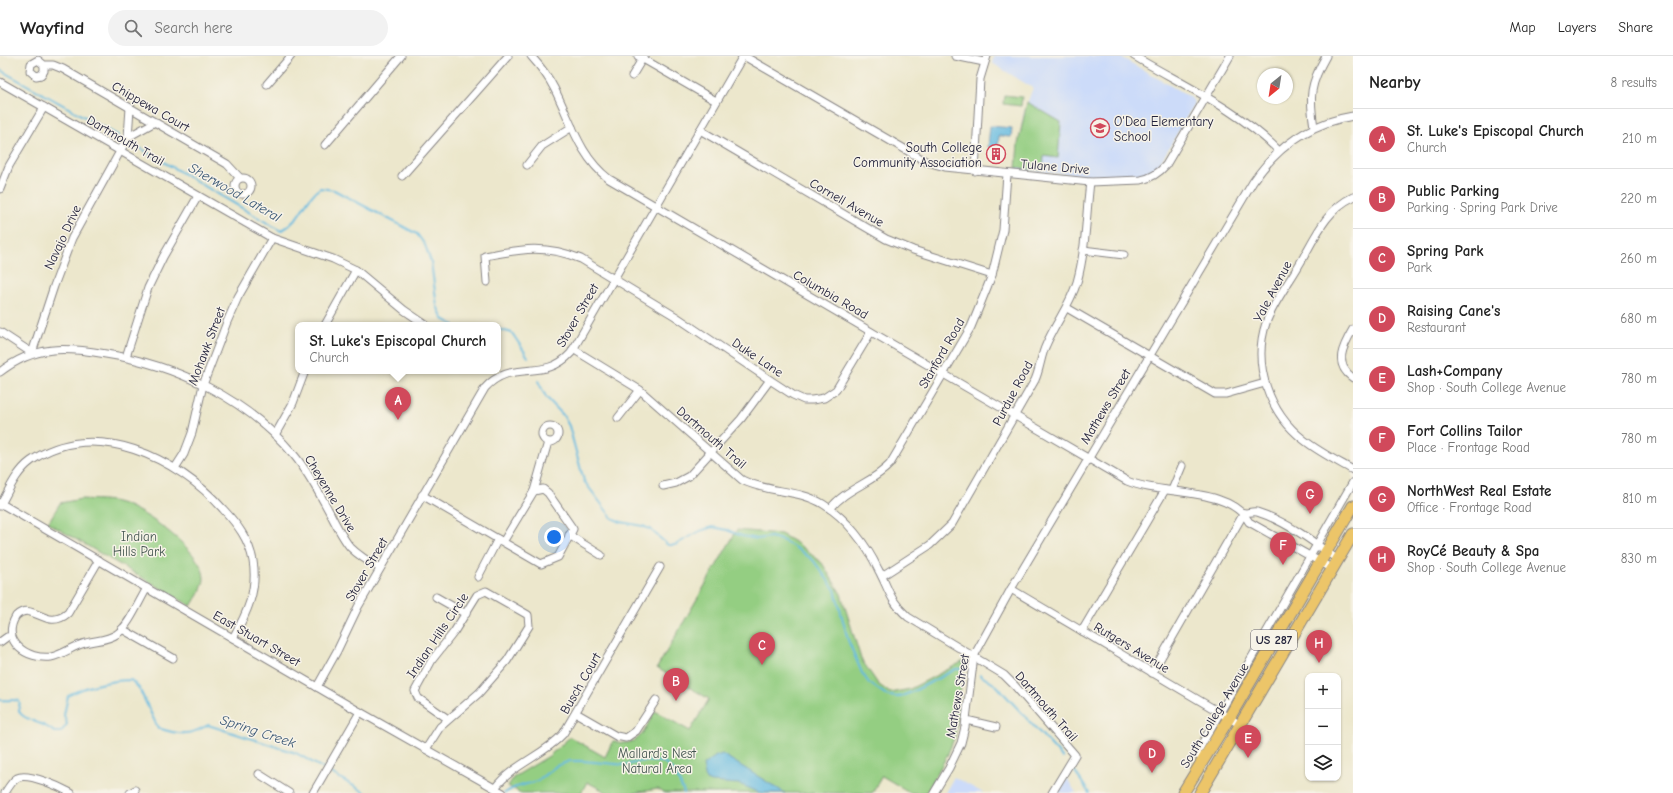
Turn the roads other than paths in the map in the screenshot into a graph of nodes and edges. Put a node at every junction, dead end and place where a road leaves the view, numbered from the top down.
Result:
1 (291, 56) edge
2 (401, 56) edge
3 (508, 56) edge
4 (531, 56) edge
5 (743, 56) edge
6 (955, 56) edge
7 (1134, 56) edge
8 (1230, 56) edge
9 (1326, 56) edge
10 (642, 57) edge
11 (986, 59) edge
12 (44, 65) dead end
13 (632, 76) dead end
14 (0, 82) edge
15 (267, 84) dead end
16 (1206, 98) junction
17 (716, 101) junction
18 (44, 107) junction
19 (130, 108) junction
20 (1353, 116) edge
21 (155, 122) junction
22 (572, 127) junction
23 (1314, 127) junction
24 (700, 130) junction
25 (128, 138) junction
26 (325, 145) dead end
27 (121, 151) junction
28 (1279, 151) junction
29 (527, 165) dead end
30 (974, 171) junction
31 (1007, 174) junction
32 (402, 176) dead end
33 (240, 178) dead end
34 (1090, 182) junction
35 (0, 189) edge
36 (198, 196) junction
37 (1353, 196) edge
38 (655, 206) junction
39 (272, 238) junction
40 (1083, 250) junction
41 (1124, 255) dead end
42 (356, 270) junction
43 (992, 274) junction
44 (613, 278) junction
45 (487, 282) dead end
46 (1066, 308) junction
47 (327, 322) edge
48 (422, 322) edge
49 (1353, 330) edge
50 (0, 332) edge
51 (872, 332) junction
52 (573, 349) junction
53 (32, 354) junction
54 (126, 357) junction
55 (1149, 357) junction
56 (0, 372) edge
57 (304, 374) edge
58 (498, 374) edge
59 (501, 374) edge
60 (943, 374) junction
61 (1353, 378) edge
62 (770, 380) junction
63 (1265, 383) junction
64 (204, 384) junction
65 (640, 390) junction
66 (1015, 415) junction
67 (618, 418) dead end
68 (275, 435) junction
69 (548, 442) dead end
70 (711, 452) junction
71 (1088, 458) junction
72 (1182, 466) dead end
73 (175, 468) junction
74 (1353, 470) edge
75 (1353, 482) edge
76 (663, 486) dead end
77 (1169, 490) junction
78 (534, 491) junction
79 (422, 495) junction
80 (0, 504) edge
81 (1353, 506) edge
82 (830, 509) junction
83 (1244, 513) junction
84 (1353, 534) edge
85 (569, 535) junction
86 (501, 541) junction
87 (1322, 548) junction
88 (601, 555) dead end
89 (100, 560) junction
90 (1315, 560) junction
91 (1335, 564) junction
92 (660, 567) dead end
93 (380, 568) junction
94 (882, 576) junction
95 (478, 577) dead end
96 (147, 588) junction
97 (1011, 589) junction
98 (436, 597) dead end
99 (466, 614) junction
100 (122, 630) junction
101 (1082, 632) junction
102 (7, 637) junction
103 (233, 638) junction
104 (0, 642) edge
105 (974, 656) junction
106 (173, 658) dead end
107 (1152, 672) junction
108 (317, 687) junction
109 (656, 700) dead end
110 (360, 712) junction
111 (576, 712) junction
112 (1224, 715) junction
113 (448, 719) junction
114 (966, 720) junction
115 (1240, 725) junction
116 (996, 727) dead end
117 (426, 749) junction
118 (259, 774) dead end
119 (496, 789) junction
120 (5, 793) edge
121 (71, 793) edge
122 (289, 793) edge
123 (313, 793) edge
124 (503, 793) edge
125 (934, 793) edge
126 (1052, 793) edge
127 (1183, 793) edge
128 (1200, 793) edge

1 - 15 street
2 - 26 street
3 - 32 street
4 - 22 street, Columbia Road
5 - 17 street, Stover Street
5 - 30 street, Tulane Drive
6 - 11 street
7 - 16 street
8 - 16 street, Tulane Drive
9 - 23 street
10 - 13 street
10 - 17 street
11 - 30 street
12 - 19 street, Chippewa Court
14 - 18 street, Dartmouth Trail
16 - 28 street
16 - 34 street, Tulane Drive
17 - 24 street, Stover Street
18 - 27 street, Dartmouth Trail
18 - 35 street
19 - 21 street, Chippewa Court
19 - 25 street, Navajo Drive
20 - 23 street, Mathews Street
21 - 25 street
21 - 33 street, Chippewa Court
22 - 29 street
22 - 38 street, Columbia Road
23 - 28 street, Mathews Street
24 - 38 street, Stover Street
24 - 43 street, Cornell Avenue
25 - 27 street, Navajo Drive
27 - 36 street, Dartmouth Trail
27 - 53 street, Navajo Drive
28 - 55 street, Mathews Street
30 - 31 street, Tulane Drive
31 - 34 street, Tulane Drive
31 - 43 street, Stanford Road
34 - 40 street, Purdue Road
36 - 39 street, Dartmouth Trail
36 - 54 street
37 - 63 street, Yale Avenue
38 - 44 street, Stover Street
38 - 51 street, Columbia Road
39 - 42 street, Dartmouth Trail
39 - 64 street, Mohawk Street
40 - 41 street
40 - 46 street, Purdue Road
42 - 47 street
42 - 48 street, Dartmouth Trail
43 - 60 street, Stanford Road
44 - 45 street, Duke Lane
44 - 52 street, Stover Street
44 - 62 street, Duke Lane
46 - 55 street
46 - 66 street, Purdue Road
49 - 61 street
50 - 53 street
51 - 60 street, Columbia Road
51 - 62 street, Duke Lane
52 - 59 street, Stover Street
52 - 65 street, Dartmouth Trail
53 - 54 street, Cheyenne Drive
53 - 56 street, Cheyenne Drive
54 - 64 street, Cheyenne Drive
55 - 63 street
55 - 71 street, Mathews Street
57 - 68 street
58 - 79 street, Stover Street
60 - 66 street, Columbia Road
60 - 82 street, Stanford Road
62 - 70 street
63 - 74 street, Yale Avenue
64 - 68 street, Cheyenne Drive
64 - 73 street, Mohawk Street
65 - 67 street
65 - 70 street, Dartmouth Trail
66 - 71 street, Columbia Road
66 - 94 street, Purdue Road
68 - 93 street, Cheyenne Drive
69 - 78 street
70 - 76 street
70 - 82 street, Dartmouth Trail
71 - 77 street, Columbia Road
71 - 97 street, Mathews Street
72 - 77 street
73 - 80 street
73 - 103 street
75 - 87 street
77 - 83 street, Columbia Road
77 - 101 street
78 - 85 street
78 - 86 street
79 - 86 street
79 - 93 street, Stover Street
80 - 89 street, East Stuart Street
81 - 87 highway, South College Avenue / US 287
82 - 94 street, Dartmouth Trail
83 - 87 street, Columbia Road
83 - 90 street, Columbia Road
83 - 107 street
84 - 91 highway, US 287
85 - 86 street
85 - 88 street
86 - 95 street
87 - 90 highway, South College Avenue / US 287
87 - 91 street, Columbia Road
89 - 96 street, East Stuart Street
89 - 102 street
90 - 91 street, Columbia Road
90 - 112 highway, South College Avenue / US 287
91 - 115 highway, US 287
92 - 111 street, Busch Court
93 - 108 street, Stover Street
94 - 105 street, Dartmouth Trail
96 - 100 street
96 - 103 street, East Stuart Street
97 - 101 street, Rutgers Avenue
97 - 105 street, Mathews Street
98 - 99 street
99 - 113 street, Indian Hills Circle
99 - 113 street, Indian Hills Circle
100 - 102 street
100 - 106 street
101 - 107 street, Rutgers Avenue
102 - 104 street
103 - 108 street, East Stuart Street
105 - 114 street, Mathews Street
105 - 126 street, Dartmouth Trail
107 - 112 street, Rutgers Avenue
108 - 110 street, East Stuart Street
109 - 111 street
110 - 117 street, East Stuart Street
110 - 123 street
111 - 119 street, Busch Court
112 - 115 street, Rutgers Avenue
112 - 127 highway, South College Avenue / US 287
113 - 117 street, Indian Hills Circle
114 - 116 street
114 - 125 street, Mathews Street
115 - 128 highway, US 287
117 - 119 street, East Stuart Street
118 - 122 street
119 - 124 street, East Stuart Street
120 - 121 street

